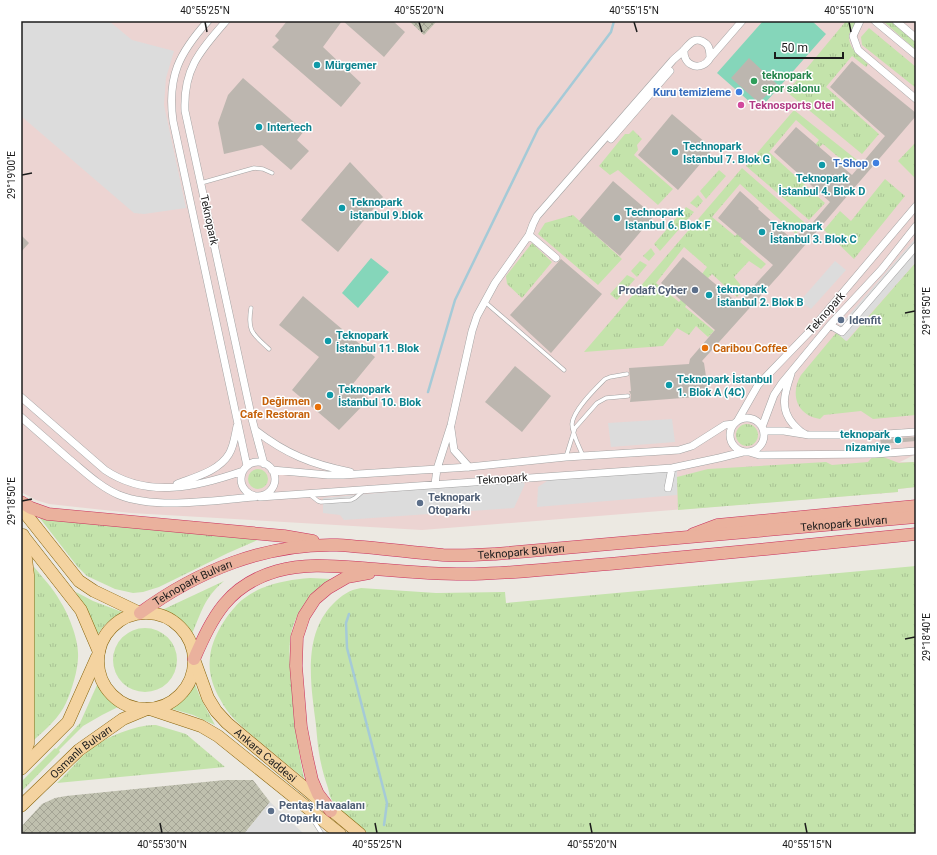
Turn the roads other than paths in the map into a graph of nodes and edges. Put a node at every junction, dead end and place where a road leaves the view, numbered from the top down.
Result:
1 (208, 21) edge
2 (226, 21) edge
3 (737, 21) edge
4 (742, 21) edge
5 (860, 21) edge
6 (875, 21) edge
7 (896, 21) edge
8 (916, 38) edge
9 (707, 46) junction
10 (684, 50) junction
11 (916, 55) edge
12 (710, 58) junction
13 (685, 59) junction
14 (916, 99) edge
15 (272, 174) dead end
16 (201, 183) junction
17 (916, 206) edge
18 (533, 224) junction
19 (916, 226) edge
20 (529, 235) junction
21 (916, 246) edge
22 (556, 258) dead end
23 (484, 301) junction
24 (252, 308) dead end
25 (830, 325) junction
26 (269, 349) dead end
27 (564, 370) dead end
28 (792, 370) junction
29 (627, 374) dead end
30 (628, 396) dead end
31 (21, 397) edge
32 (21, 417) edge
33 (237, 422) junction
34 (736, 422) junction
35 (451, 425) junction
36 (763, 429) junction
37 (255, 430) junction
38 (573, 432) junction
39 (916, 432) edge
40 (809, 435) junction
41 (746, 452) junction
42 (916, 452) edge
43 (582, 456) junction
44 (566, 457) junction
45 (264, 464) junction
46 (469, 467) junction
47 (245, 468) junction
48 (672, 468) junction
49 (272, 470) junction
50 (437, 470) junction
51 (360, 474) junction
52 (435, 484) junction
53 (167, 488) junction
54 (668, 488) dead end
55 (257, 497) junction
56 (21, 502) edge
57 (916, 506) edge
58 (21, 508) edge
59 (916, 517) edge
60 (22, 534) edge
61 (916, 534) edge
62 (682, 538) junction
63 (338, 545) junction
64 (386, 570) junction
65 (140, 613) junction
66 (99, 652) junction
67 (194, 659) junction
68 (148, 708) junction
69 (21, 760) edge
70 (21, 769) edge
71 (304, 805) junction
72 (21, 806) edge
73 (331, 811) junction
74 (322, 834) edge
75 (340, 834) edge
76 (360, 834) edge

1 - 33 street, Teknopark
2 - 16 street, Teknopark
3 - 9 street
4 - 12 street
5 - 14 street
6 - 11 street
7 - 8 street
9 - 10 street
9 - 12 street
10 - 13 street
10 - 18 street, Teknopark
12 - 13 street
13 - 18 street, Teknopark
15 - 16 lane
16 - 37 street, Teknopark
17 - 34 street, Teknopark
18 - 20 street, Teknopark
19 - 25 street, Teknopark
20 - 22 street
20 - 23 street, Teknopark
21 - 25 street
23 - 27 lane
23 - 35 street, Teknopark
24 - 26 lane
25 - 28 street, Teknopark
28 - 36 street, Teknopark
28 - 40 street, Teknopark
29 - 38 lane
30 - 38 lane
31 - 53 street, Teknopark
32 - 55 street, Teknopark
33 - 47 street, Teknopark
33 - 53 street, Teknopark
34 - 36 street, Teknopark
34 - 41 street, Teknopark
34 - 43 street, Teknopark
35 - 46 street, Teknopark
35 - 50 street, Teknopark
36 - 40 street, Teknopark
36 - 41 street, Teknopark
37 - 45 street, Teknopark
37 - 51 street, Teknopark
38 - 43 lane
38 - 44 lane
39 - 40 street, Teknopark
41 - 42 street, Teknopark
41 - 48 street, Teknopark
43 - 44 street, Teknopark
44 - 46 street, Teknopark
45 - 47 street, Teknopark
45 - 49 street
46 - 50 street, Teknopark
47 - 53 street, Teknopark
47 - 55 street, Teknopark
48 - 52 street, Teknopark
48 - 54 street
49 - 51 street, Teknopark
49 - 55 street
50 - 51 street, Teknopark
50 - 52 street
52 - 55 street, Teknopark
56 - 63 highway
57 - 62 highway
58 - 65 main road
59 - 62 highway, Teknopark Bulvarı
60 - 66 main road
60 - 69 main road
61 - 64 highway, Teknopark Bulvarı
62 - 63 highway, Teknopark Bulvarı
63 - 65 highway, Teknopark Bulvarı
64 - 67 highway, Teknopark Bulvarı
64 - 73 highway
65 - 66 main road
65 - 67 main road
66 - 68 main road
66 - 70 main road
67 - 68 main road
67 - 73 main road, Ankara Caddesi
68 - 71 main road, Ankara Caddesi
68 - 72 main road, Osmanlı Bulvarı
71 - 74 lane
71 - 75 main road, Ankara Caddesi
73 - 76 main road, Ankara Caddesi

